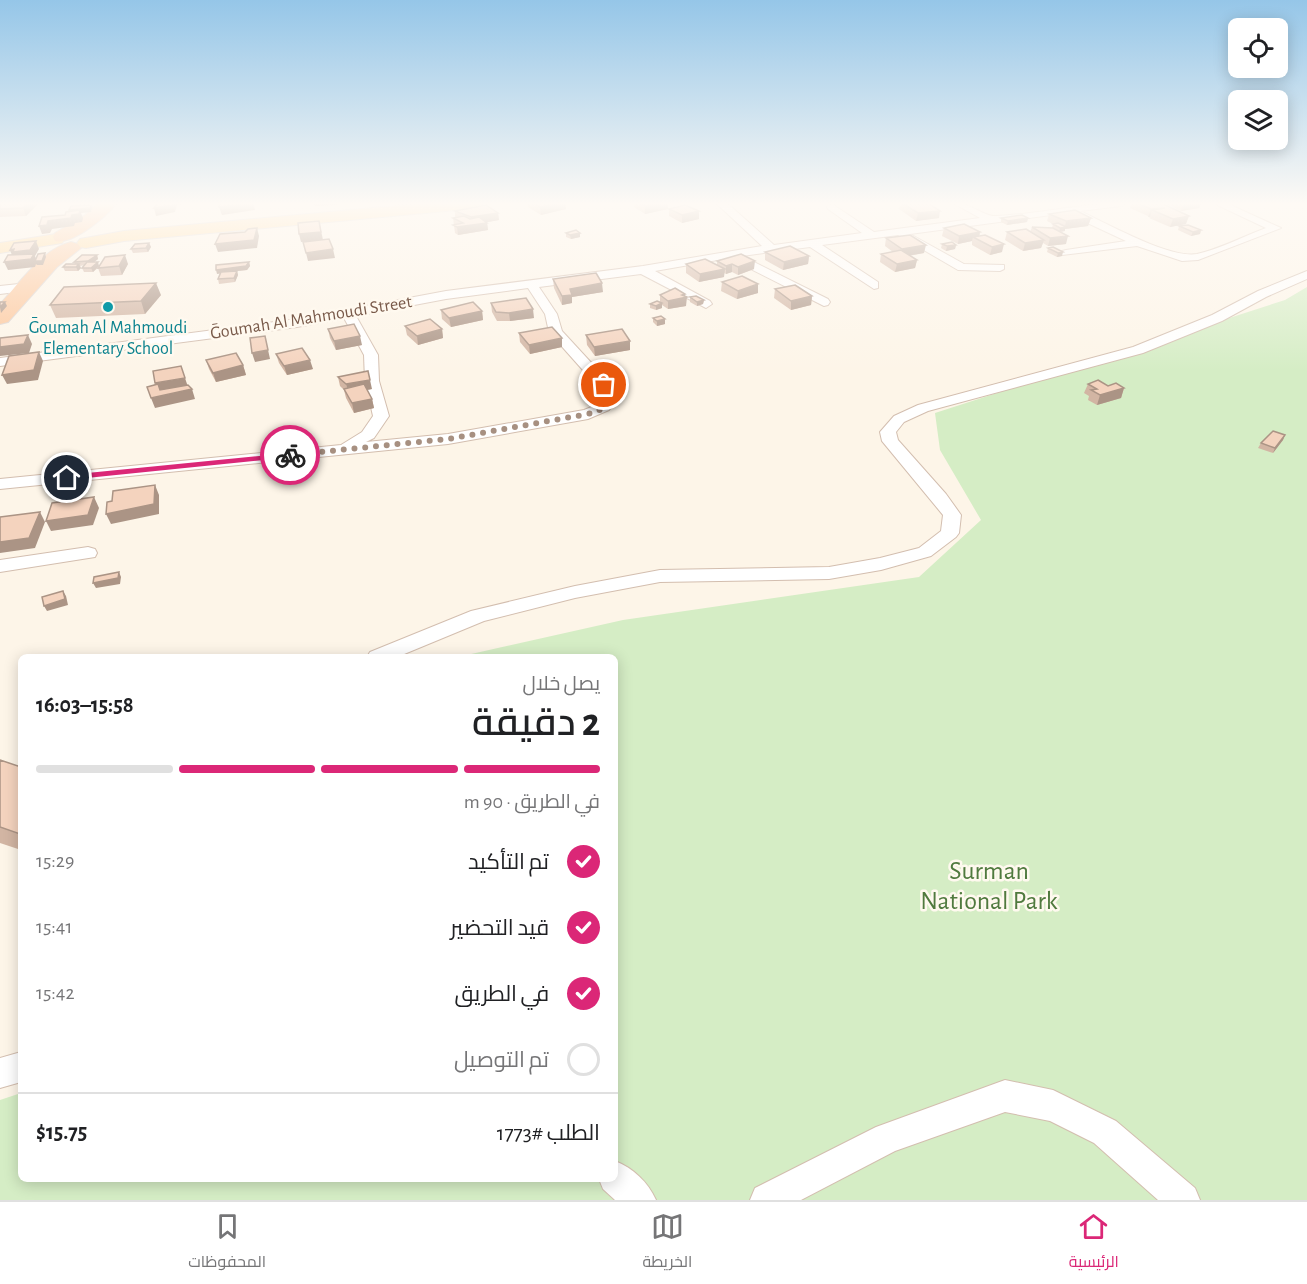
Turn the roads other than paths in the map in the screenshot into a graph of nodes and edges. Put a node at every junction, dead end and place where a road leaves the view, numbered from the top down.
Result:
1 (54, 259) edge
2 (707, 259) edge
3 (738, 259) edge
4 (835, 259) edge
5 (947, 259) edge
6 (1000, 267) dead end
7 (643, 270) junction
8 (1307, 275) edge
9 (532, 285) junction
10 (874, 285) dead end
11 (28, 287) junction
12 (0, 290) edge
13 (824, 302) dead end
14 (706, 304) edge
15 (348, 313) junction
16 (0, 317) edge
17 (0, 362) edge
18 (340, 450) junction
19 (0, 484) edge
20 (88, 553) dead end
21 (0, 566) edge
22 (384, 654) edge
23 (18, 1068) edge
24 (0, 1073) edge
25 (618, 1180) edge
26 (639, 1200) edge
27 (767, 1200) edge
28 (1183, 1200) edge

1 - 11 highway
2 - 7 street, Ḡoumah Al Mahmoudi Street
3 - 13 street
4 - 10 street
5 - 6 street
7 - 9 street, Ḡoumah Al Mahmoudi Street
7 - 14 street
8 - 22 street
9 - 15 street, Ḡoumah Al Mahmoudi Street
9 - 18 street
11 - 12 street
11 - 16 highway
15 - 17 street, Ḡoumah Al Mahmoudi Street
15 - 18 street
18 - 19 street
20 - 21 street
23 - 24 street
25 - 26 street
27 - 28 street

